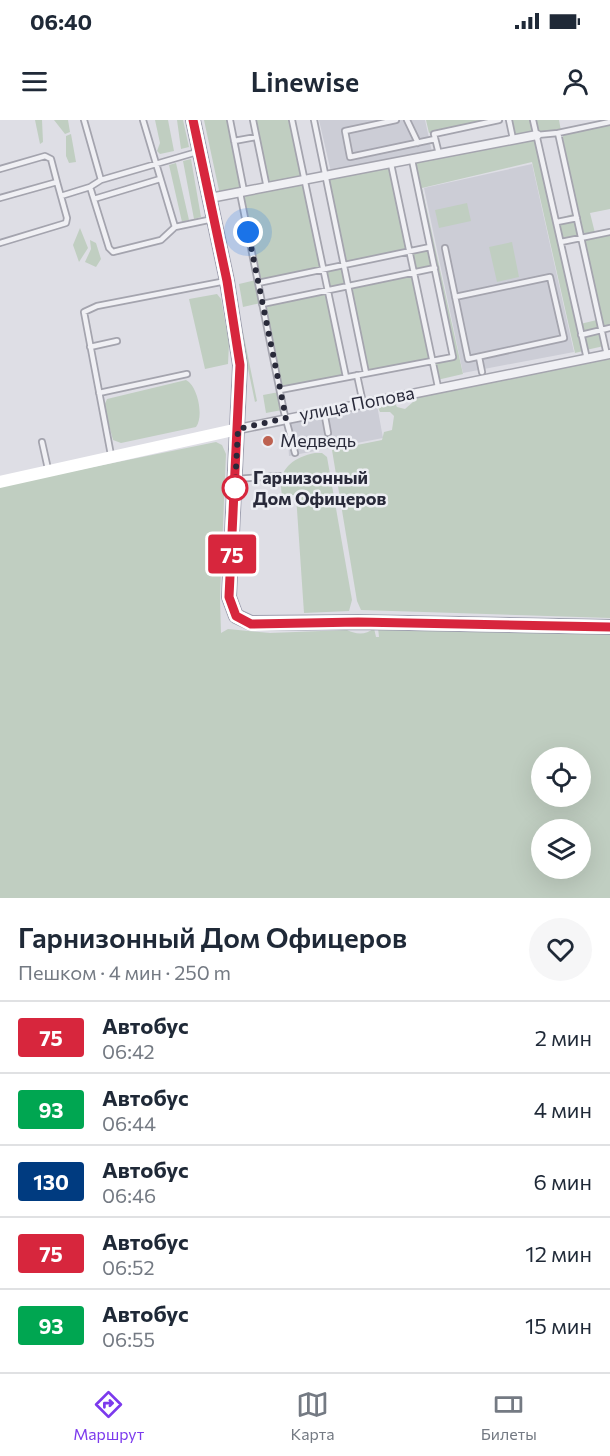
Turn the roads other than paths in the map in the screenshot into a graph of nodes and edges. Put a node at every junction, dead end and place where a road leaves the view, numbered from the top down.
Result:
1 (84, 120) edge
2 (142, 120) edge
3 (193, 120) edge
4 (231, 120) edge
5 (253, 120) edge
6 (292, 120) edge
7 (314, 120) edge
8 (396, 120) edge
9 (407, 120) edge
10 (499, 120) edge
11 (509, 120) edge
12 (533, 120) edge
13 (610, 122) edge
14 (558, 133) junction
15 (537, 135) junction
16 (256, 136) junction
17 (435, 139) junction
18 (513, 139) junction
19 (234, 141) junction
20 (418, 143) junction
21 (200, 152) junction
22 (439, 154) junction
23 (412, 160) junction
24 (154, 164) junction
25 (391, 164) junction
26 (0, 168) edge
27 (326, 177) junction
28 (160, 179) junction
29 (101, 180) junction
30 (305, 180) junction
31 (57, 182) junction
32 (90, 187) junction
33 (267, 188) junction
34 (242, 192) junction
35 (61, 196) junction
36 (0, 198) edge
37 (210, 198) junction
38 (94, 199) junction
39 (577, 218) junction
40 (214, 219) junction
41 (557, 222) junction
42 (175, 227) junction
43 (610, 232) edge
44 (581, 238) junction
45 (561, 242) junction
46 (0, 243) edge
47 (430, 247) junction
48 (445, 248) dead end
49 (410, 251) junction
50 (344, 265) junction
51 (435, 268) junction
52 (324, 270) junction
53 (414, 272) junction
54 (227, 281) junction
55 (258, 283) junction
56 (348, 286) junction
57 (328, 290) junction
58 (455, 297) junction
59 (262, 304) junction
60 (610, 328) edge
61 (601, 330) junction
62 (581, 334) junction
63 (117, 341) dead end
64 (90, 346) junction
65 (608, 354) edge
66 (478, 357) junction
67 (587, 359) junction
68 (432, 361) junction
69 (482, 372) dead end
70 (366, 373) junction
71 (187, 375) dead end
72 (357, 375) junction
73 (346, 377) junction
74 (438, 387) junction
75 (280, 390) junction
76 (99, 393) junction
77 (363, 403) junction
78 (324, 411) junction
79 (286, 418) junction
80 (238, 429) junction
81 (328, 433) dead end
82 (42, 442) dead end
83 (295, 453) dead end
84 (111, 458) junction
85 (48, 472) junction
86 (279, 476) dead end
87 (236, 479) junction
88 (0, 482) edge
89 (610, 627) edge

1 - 29 lane
2 - 24 lane
3 - 21 main road
4 - 19 lane
5 - 16 lane
6 - 30 lane
7 - 27 lane
8 - 20 lane
9 - 20 lane
10 - 17 lane
11 - 18 lane
12 - 15 lane
13 - 14 lane
14 - 15 lane
14 - 39 lane
15 - 18 street
15 - 41 lane
16 - 19 lane
16 - 33 lane
17 - 20 lane
17 - 22 lane
18 - 22 street
19 - 34 lane
21 - 24 lane
21 - 37 main road
22 - 23 street
23 - 25 street
23 - 47 lane
24 - 28 lane
24 - 29 lane
25 - 27 street
25 - 49 lane
26 - 31 lane
27 - 30 street
27 - 50 lane
28 - 38 lane
28 - 42 lane
29 - 32 lane
30 - 33 street
30 - 52 lane
31 - 35 lane
31 - 36 lane
32 - 35 lane
32 - 38 lane
33 - 34 street
34 - 37 street
34 - 55 lane
35 - 46 lane
37 - 40 main road
38 - 42 lane
39 - 41 lane
39 - 44 lane
40 - 42 lane
40 - 54 main road
41 - 45 lane
43 - 44 lane
44 - 45 lane
44 - 61 lane
45 - 62 lane
47 - 49 lane
47 - 51 lane
48 - 58 lane
49 - 50 lane
49 - 53 lane
50 - 52 lane
50 - 56 lane
51 - 53 lane
51 - 68 lane
52 - 55 lane
52 - 57 lane
53 - 56 lane
53 - 68 lane
54 - 64 lane
54 - 80 main road
55 - 59 lane
56 - 57 lane
56 - 70 lane
57 - 59 lane
57 - 73 lane
58 - 66 lane
58 - 66 lane
59 - 75 lane
60 - 61 lane
61 - 62 lane
61 - 65 lane
62 - 67 lane
63 - 64 lane
64 - 76 lane
65 - 67 street, улица Попова
66 - 69 lane
67 - 74 street, улица Попова
68 - 70 lane
68 - 74 lane
70 - 72 lane
71 - 76 lane
72 - 73 lane
72 - 77 lane
73 - 75 lane
74 - 77 street, улица Попова
75 - 79 lane
76 - 84 lane
77 - 78 street, улица Попова
78 - 79 street, улица Попова
78 - 81 lane
79 - 80 street, улица Попова
79 - 83 lane
80 - 84 street, улица Попова
80 - 87 main road
82 - 85 lane
84 - 85 street, улица Попова
85 - 88 street, улица Попова
86 - 87 lane
87 - 89 main road

